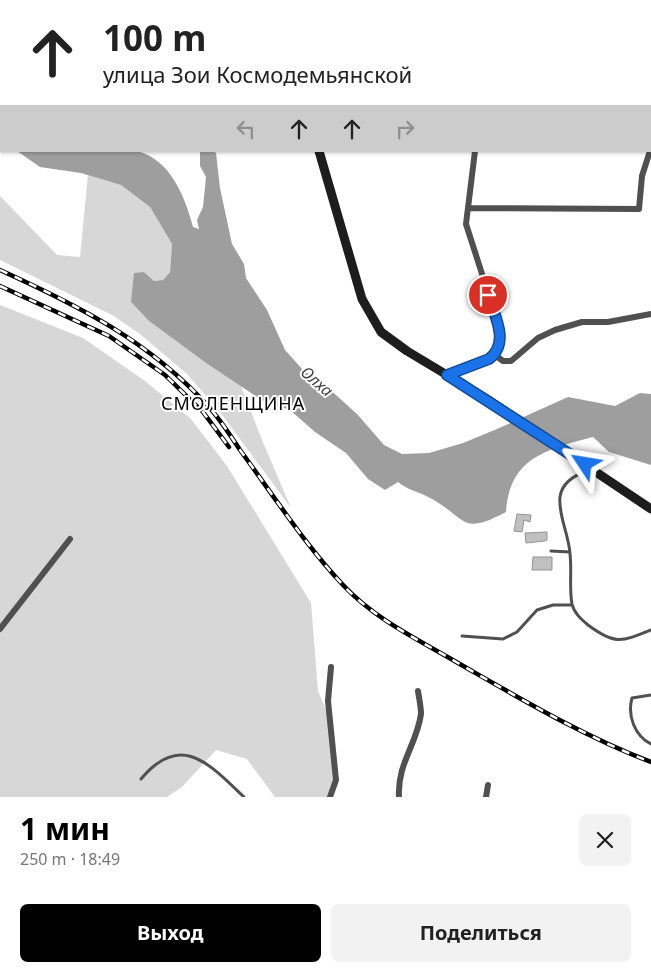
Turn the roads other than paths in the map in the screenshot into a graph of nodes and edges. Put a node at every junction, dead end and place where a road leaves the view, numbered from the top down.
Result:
1 (319, 152) edge
2 (475, 152) edge
3 (649, 152) edge
4 (468, 208) junction
5 (651, 314) edge
6 (495, 355) junction
7 (447, 375) junction
8 (589, 467) junction
9 (651, 509) edge
10 (70, 539) dead end
11 (551, 551) dead end
12 (570, 552) junction
13 (572, 605) junction
14 (0, 629) edge
15 (651, 630) edge
16 (462, 636) dead end
17 (331, 667) dead end
18 (418, 691) dead end
19 (651, 695) edge
20 (651, 744) edge
21 (141, 779) dead end
22 (488, 785) dead end
23 (244, 797) edge
24 (330, 797) edge
25 (399, 797) edge
26 (486, 797) edge

1 - 7 main road
2 - 4 street
3 - 4 street
4 - 6 street
5 - 6 street
6 - 7 street
7 - 8 main road
8 - 9 main road
8 - 12 lane
10 - 14 street
11 - 12 lane
12 - 13 lane
13 - 15 lane
13 - 16 lane
17 - 24 street
18 - 25 street
19 - 20 lane
21 - 23 lane
22 - 26 street

